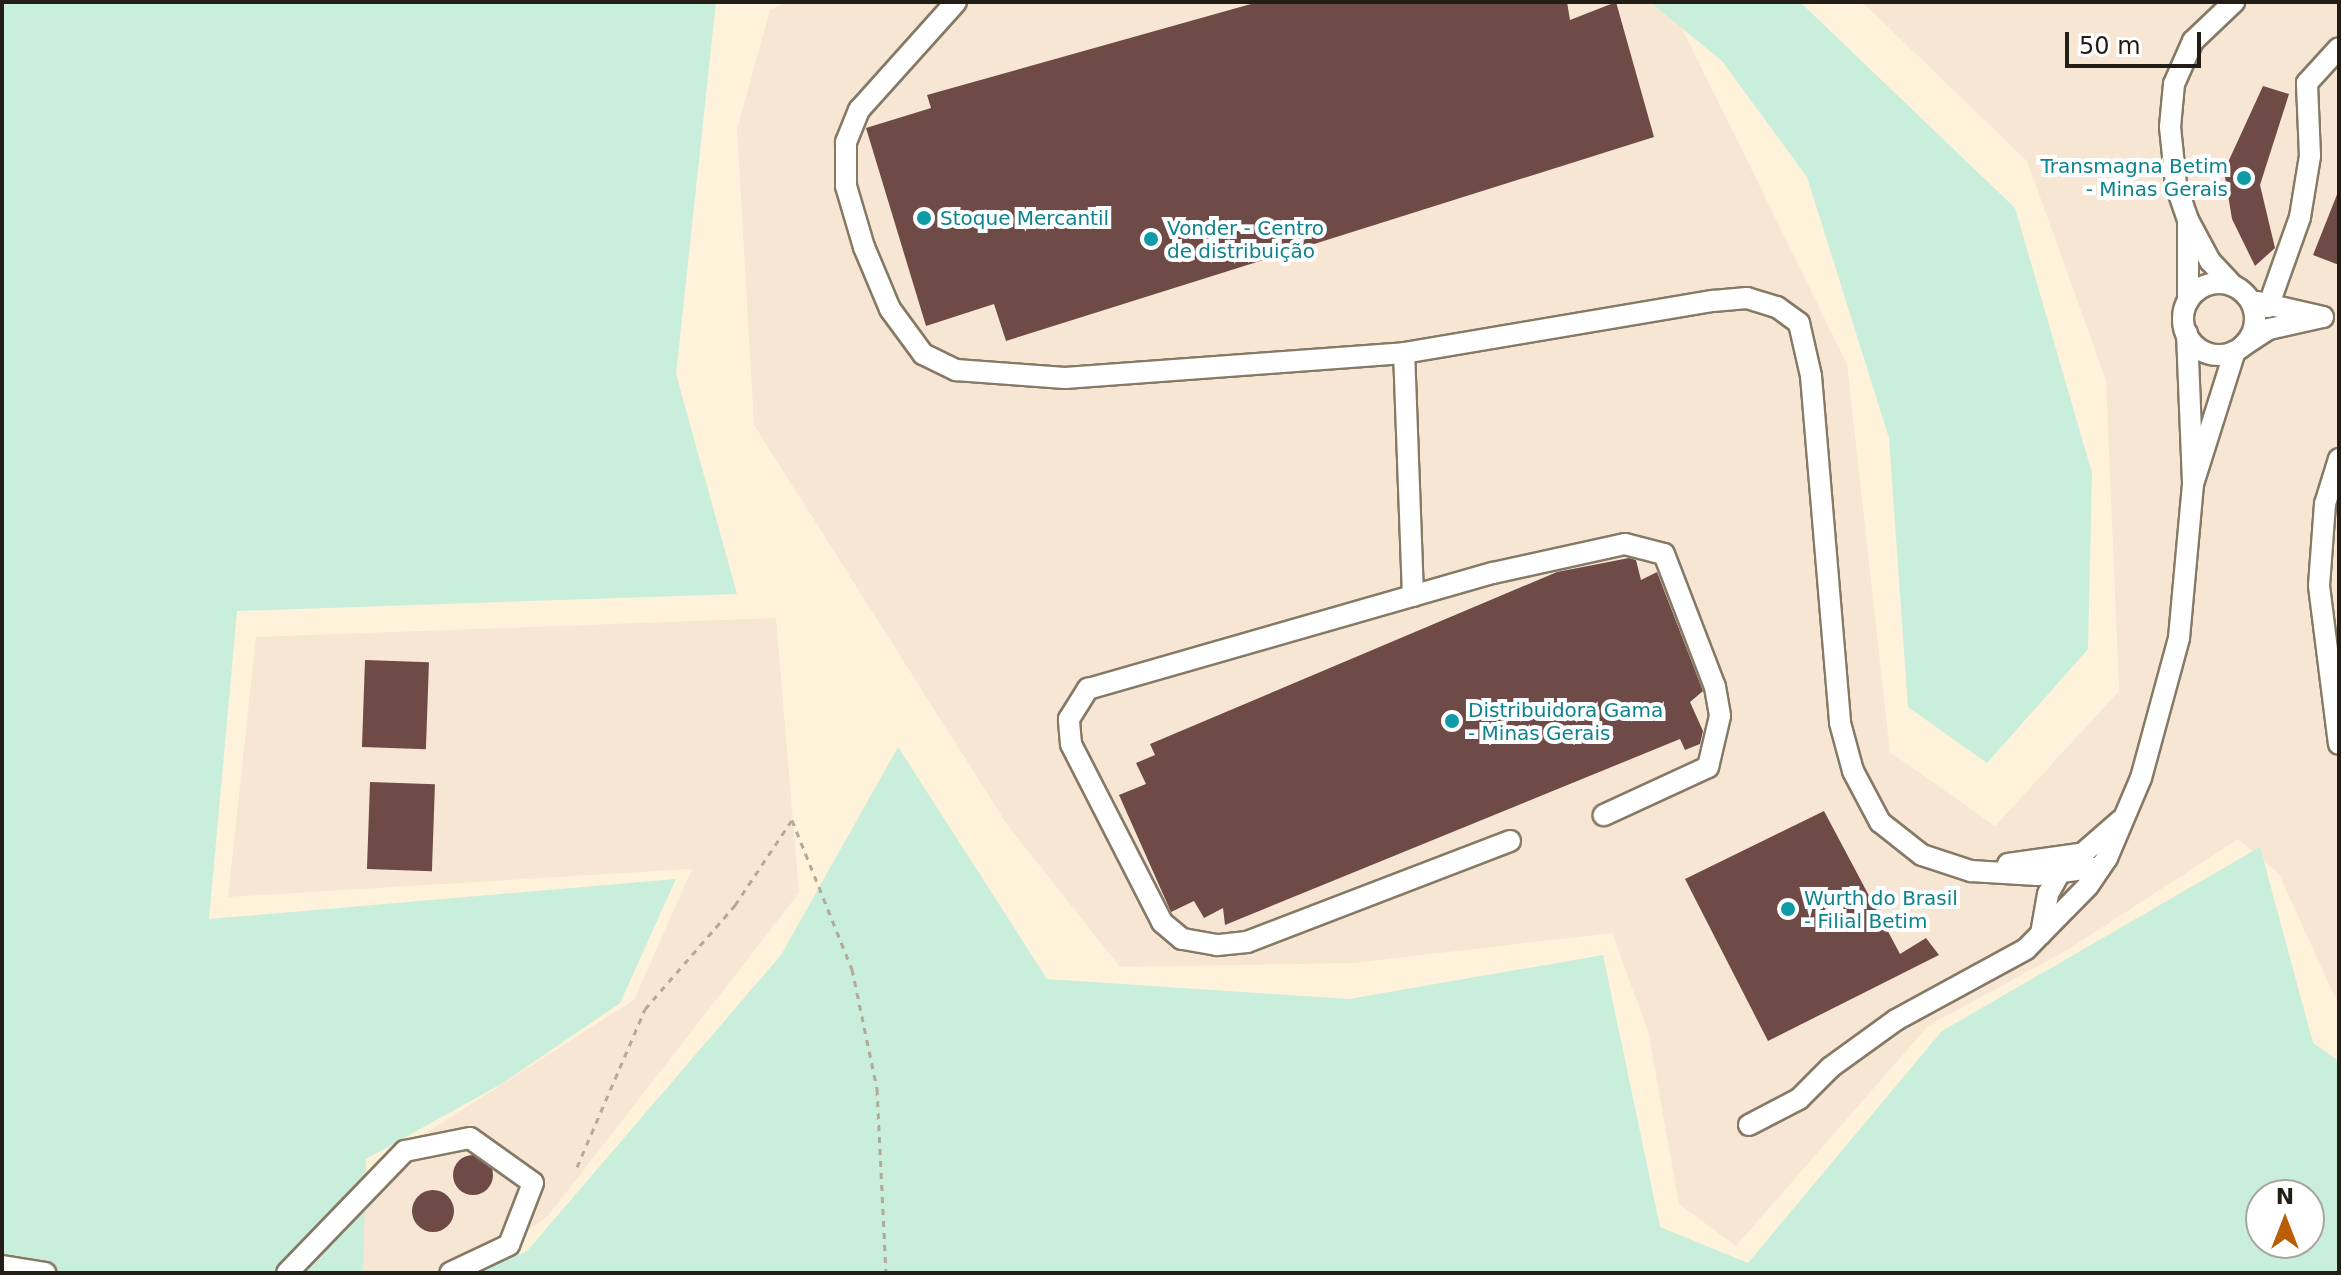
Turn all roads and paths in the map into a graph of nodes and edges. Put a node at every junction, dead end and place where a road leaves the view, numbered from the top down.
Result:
1 (956, 2) edge
2 (2234, 2) edge
3 (2339, 48) edge
4 (2188, 220) junction
5 (2240, 291) junction
6 (2188, 301) junction
7 (2268, 307) junction
8 (2331, 313) edge
9 (2187, 333) junction
10 (2240, 348) junction
11 (1404, 353) junction
12 (2339, 459) edge
13 (2193, 484) junction
14 (1413, 596) junction
15 (2339, 744) edge
16 (2128, 813) junction
17 (1604, 815) dead end
18 (1510, 841) dead end
19 (2079, 854) junction
20 (2101, 867) junction
21 (1971, 871) junction
22 (2059, 874) junction
23 (2041, 934) junction
24 (1749, 1125) dead end
25 (577, 1167) dead end
26 (2, 1266) edge
27 (45, 1273) edge
28 (287, 1273) edge
29 (450, 1273) edge
30 (886, 1273) edge

1 - 11 lane
2 - 4 lane
3 - 7 lane
4 - 5 lane
4 - 6 lane
5 - 6 lane
5 - 7 lane
5 - 10 lane
6 - 9 lane
7 - 8 lane
8 - 10 lane
9 - 10 lane
9 - 13 lane
10 - 13 lane
11 - 14 lane
11 - 21 lane
12 - 15 lane
13 - 16 lane
14 - 17 lane
14 - 18 lane
16 - 19 lane
16 - 20 lane
19 - 21 lane
19 - 22 lane
20 - 22 lane
20 - 23 lane
21 - 22 lane
22 - 23 lane
23 - 24 lane
25 - 30 path
26 - 27 lane
28 - 29 lane

